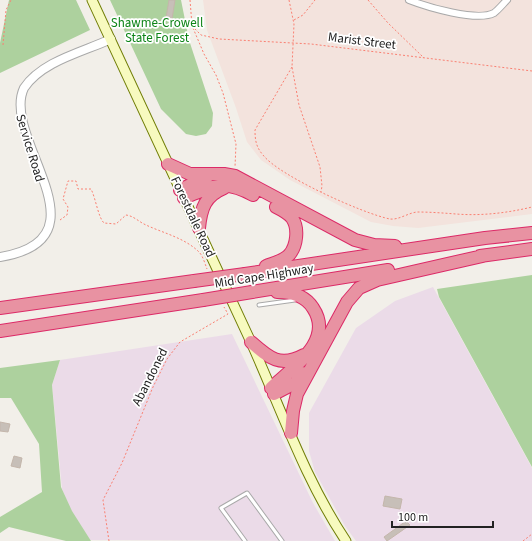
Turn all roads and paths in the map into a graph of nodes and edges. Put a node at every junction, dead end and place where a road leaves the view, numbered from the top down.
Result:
1 (11, 0) edge
2 (92, 0) edge
3 (190, 0) edge
4 (290, 0) edge
5 (315, 0) edge
6 (368, 0) edge
7 (409, 0) edge
8 (507, 0) edge
9 (293, 20) junction
10 (192, 26) junction
11 (111, 39) junction
12 (294, 43) junction
13 (3, 45) dead end
14 (424, 59) junction
15 (292, 67) junction
16 (532, 71) edge
17 (168, 164) junction
18 (213, 174) junction
19 (233, 180) junction
20 (321, 192) junction
21 (182, 194) junction
22 (532, 207) edge
23 (60, 220) dead end
24 (199, 228) junction
25 (532, 233) edge
26 (427, 247) junction
27 (486, 247) junction
28 (532, 249) edge
29 (0, 257) edge
30 (209, 273) dead end
31 (244, 274) junction
32 (252, 292) junction
33 (306, 300) junction
34 (259, 304) dead end
35 (225, 307) dead end
36 (0, 308) edge
37 (0, 331) edge
38 (251, 342) junction
39 (308, 352) junction
40 (314, 364) junction
41 (272, 391) junction
42 (291, 433) junction
43 (532, 534) edge
44 (110, 541) edge
45 (244, 541) edge
46 (282, 541) edge
47 (346, 541) edge
48 (523, 541) edge

1 - 13 path
2 - 11 main road, Forestdale Road
3 - 10 path
4 - 9 path
5 - 9 path
6 - 14 path
7 - 8 street
9 - 12 path
10 - 12 path, Marist Street
10 - 19 path
11 - 17 main road, Forestdale Road
11 - 29 street, Service Road
12 - 14 path, Marist Street
12 - 15 path
14 - 16 path, Marist Street
15 - 20 path
15 - 20 path
17 - 18 highway
17 - 21 main road, Forestdale Road
18 - 19 highway
18 - 21 highway
19 - 21 highway
19 - 24 highway
19 - 26 highway
19 - 31 highway
20 - 22 path
21 - 24 main road, Forestdale Road
23 - 30 path
24 - 38 main road, Forestdale Road
25 - 27 highway, Mid Cape Highway
26 - 27 highway, Mid Cape Highway
26 - 31 highway, Mid Cape Highway
27 - 28 highway, Mid Cape Highway
27 - 32 highway, Mid Cape Highway
27 - 40 highway
31 - 36 highway, Mid Cape Highway, bridge
32 - 33 highway
32 - 37 highway, Mid Cape Highway, bridge
33 - 34 lane
33 - 39 highway
35 - 44 path, Abandoned
38 - 39 highway
38 - 41 main road, Forestdale Road
39 - 41 highway
40 - 41 highway
40 - 42 highway
41 - 42 main road, Forestdale Road
42 - 47 main road, Forestdale Road
43 - 48 path
45 - 46 lane

